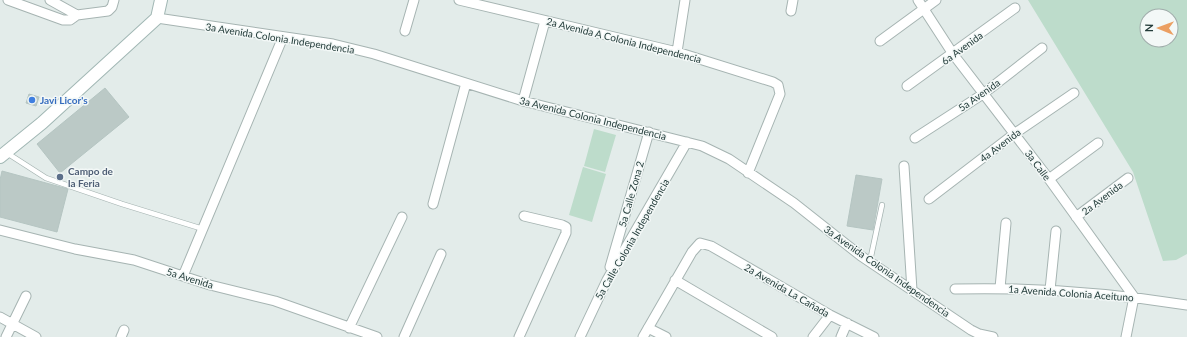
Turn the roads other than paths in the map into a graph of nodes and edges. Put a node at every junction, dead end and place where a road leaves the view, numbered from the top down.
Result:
1 (8, 0) edge
2 (50, 0) edge
3 (114, 0) edge
4 (161, 0) edge
5 (414, 0) edge
6 (459, 0) edge
7 (685, 0) edge
8 (793, 0) edge
9 (918, 0) edge
10 (936, 0) edge
11 (1015, 8) dead end
12 (924, 9) junction
13 (791, 11) dead end
14 (77, 15) junction
15 (157, 18) junction
16 (545, 21) junction
17 (405, 31) dead end
18 (283, 37) junction
19 (880, 41) dead end
20 (1042, 48) dead end
21 (677, 52) junction
22 (953, 54) junction
23 (466, 83) junction
24 (907, 86) dead end
25 (983, 94) junction
26 (1074, 94) dead end
27 (523, 101) junction
28 (649, 132) junction
29 (1014, 134) junction
30 (915, 138) dead end
31 (686, 142) junction
32 (1098, 143) dead end
33 (3, 154) edge
34 (904, 166) dead end
35 (748, 173) junction
36 (1128, 178) dead end
37 (1049, 179) junction
38 (929, 199) dead end
39 (433, 204) dead end
40 (882, 205) dead end
41 (524, 216) dead end
42 (402, 217) dead end
43 (1076, 217) junction
44 (1006, 223) dead end
45 (203, 228) junction
46 (0, 230) edge
47 (1056, 231) dead end
48 (441, 254) dead end
49 (870, 261) junction
50 (183, 276) junction
51 (607, 280) junction
52 (675, 280) junction
53 (1000, 288) junction
54 (955, 289) dead end
55 (912, 290) junction
56 (1050, 290) junction
57 (26, 296) dead end
58 (1134, 297) junction
59 (1187, 305) edge
60 (830, 316) junction
61 (0, 317) edge
62 (847, 323) junction
63 (13, 324) junction
64 (349, 328) junction
65 (648, 328) junction
66 (6, 337) edge
67 (36, 337) edge
68 (377, 337) edge
69 (404, 337) edge
70 (519, 337) edge
71 (580, 337) edge
72 (643, 337) edge
73 (666, 337) edge
74 (772, 337) edge
75 (813, 337) edge
76 (841, 337) edge
77 (874, 337) edge
78 (992, 337) edge
79 (1126, 337) edge

1 - 14 street
2 - 14 street
3 - 14 street
4 - 15 street
5 - 17 street
6 - 16 street, 2a Avenida A Colonia Independencia
7 - 21 street
8 - 13 street
9 - 12 street, 3a Calle
10 - 12 street
11 - 22 street, 6a Avenida
12 - 19 street
12 - 22 street, 3a Calle
15 - 18 street, 3a Avenida Colonia Independencia
15 - 33 street
16 - 21 street, 2a Avenida A Colonia Independencia
16 - 27 street
18 - 23 street, 3a Avenida Colonia Independencia
18 - 45 street
20 - 25 street, 5a Avenida
21 - 35 street, 2a Avenida A Colonia Independencia
22 - 24 street, 6a Avenida
22 - 25 street, 3a Calle
23 - 27 street, 3a Avenida Colonia Independencia
23 - 39 street
25 - 29 street, 3a Calle
25 - 30 street, 5a Avenida
26 - 29 street, 4a Avenida
27 - 28 street, 3a Avenida Colonia Independencia
28 - 31 street, 3a Avenida Colonia Independencia
28 - 51 street, 5a Calle Zona 2
29 - 37 street, 3a Calle
29 - 38 street, 4a Avenida
31 - 35 street, 3a Avenida Colonia Independencia
31 - 51 street, 5a Calle Colonia Independencia
32 - 37 street
33 - 45 lane
34 - 55 street
35 - 49 street, 3a Avenida Colonia Independencia
36 - 43 street, 2a Avenida
37 - 43 street, 3a Calle
40 - 49 lane
41 - 70 street
42 - 64 street
43 - 58 street, 3a Calle
44 - 53 street
45 - 50 street
46 - 50 street, 5a Avenida
47 - 56 street
48 - 69 street
49 - 55 street, 3a Avenida Colonia Independencia
50 - 64 street, 5a Avenida
51 - 71 street, 5a Calle Colonia Independencia
52 - 60 street, 2a Avenida La Cañada
52 - 65 street
52 - 74 street
53 - 54 street, 1a Avenida Colonia Aceituno
53 - 56 street, 1a Avenida Colonia Aceituno
55 - 78 street, 3a Avenida Colonia Independencia
56 - 58 street, 1a Avenida Colonia Aceituno
57 - 63 street
58 - 59 street, 1a Avenida Colonia Aceituno
58 - 79 street
60 - 62 street, 2a Avenida La Cañada
60 - 75 street
61 - 63 street
62 - 76 street
62 - 77 street, 2a Avenida La Cañada
63 - 66 street
63 - 67 street
64 - 68 street, 5a Avenida
65 - 72 street
65 - 73 street

